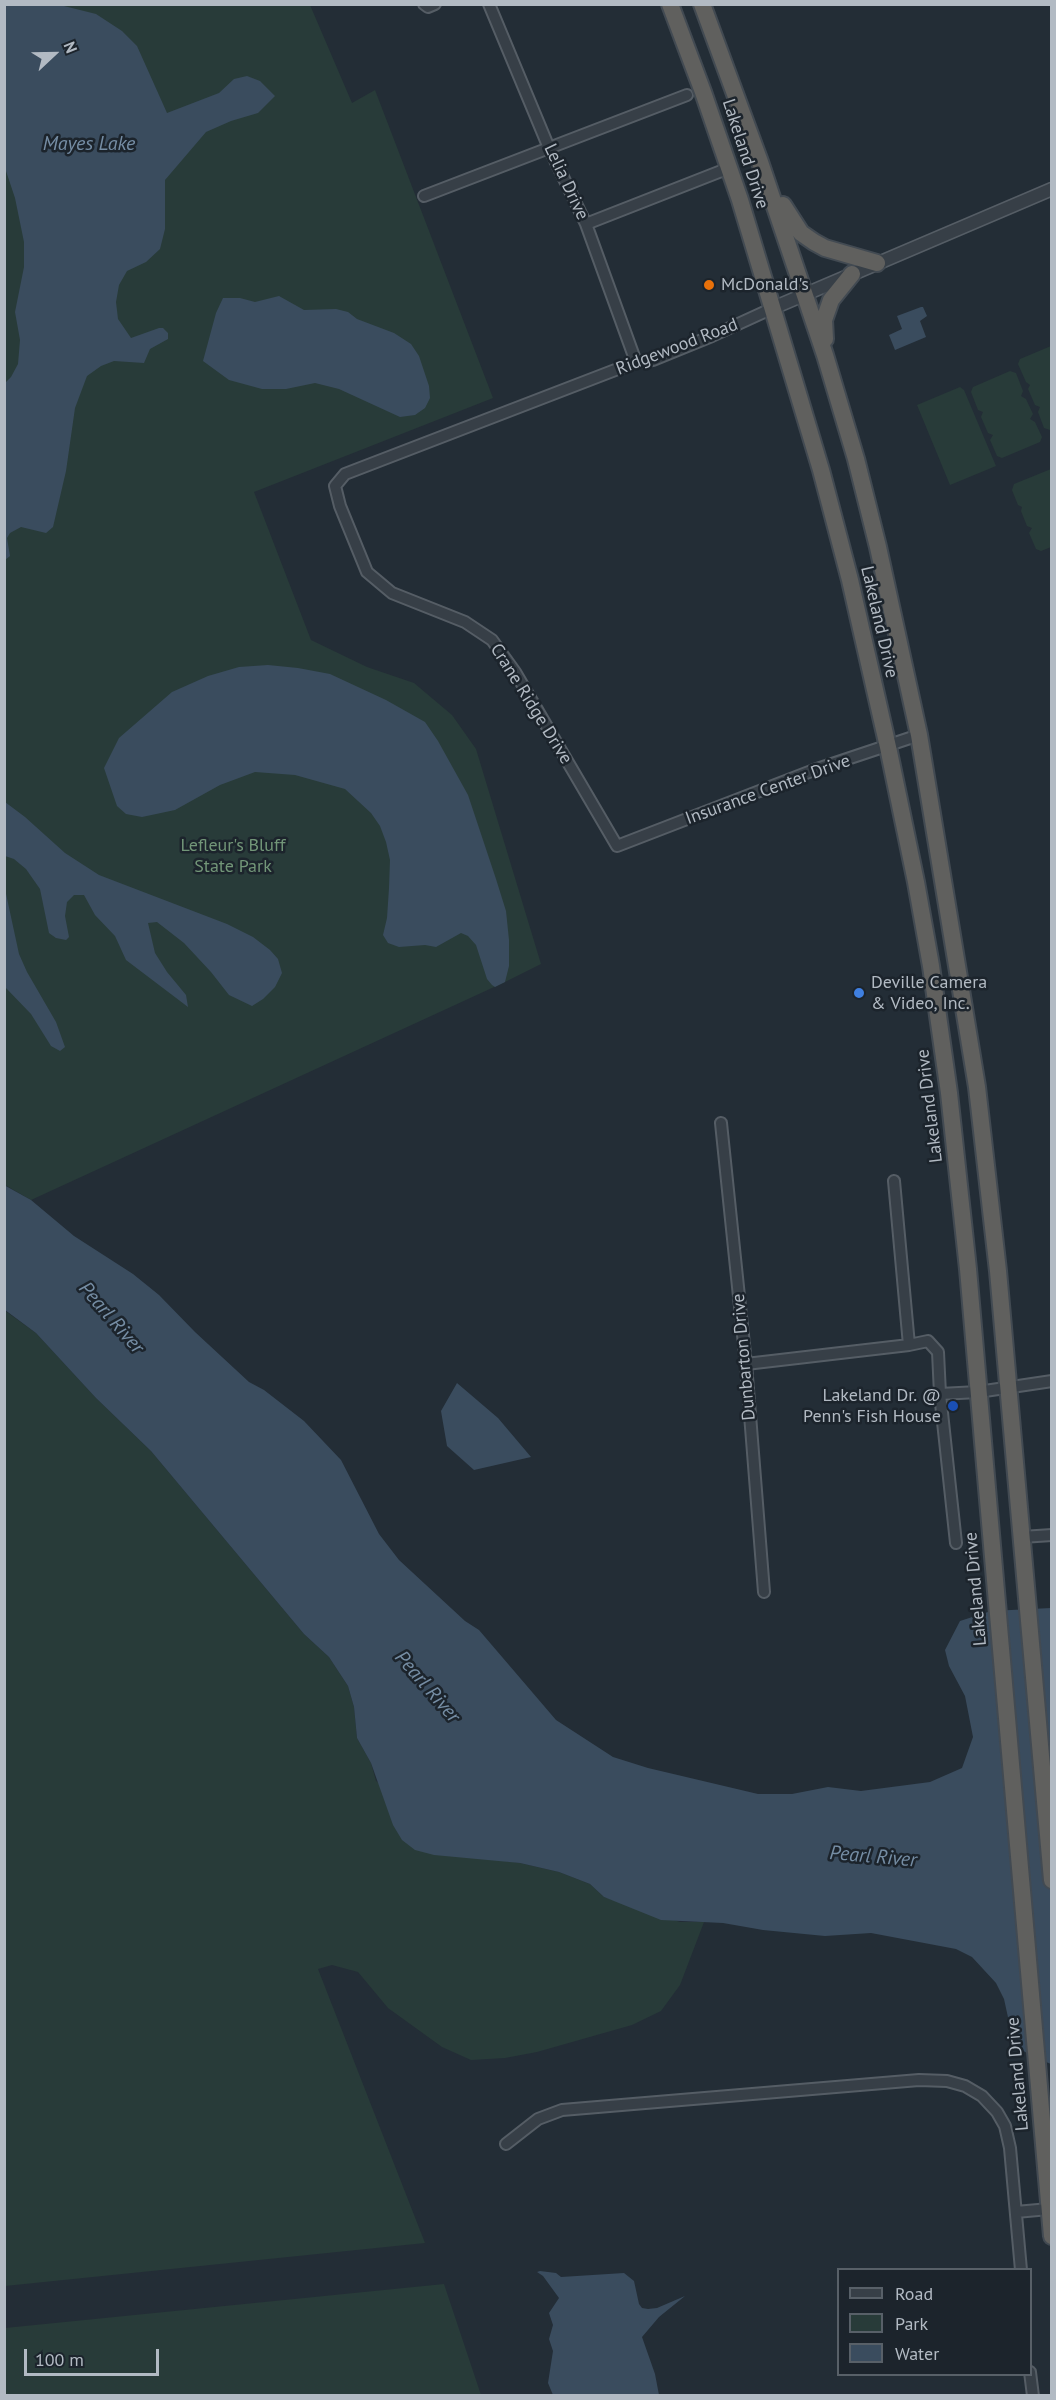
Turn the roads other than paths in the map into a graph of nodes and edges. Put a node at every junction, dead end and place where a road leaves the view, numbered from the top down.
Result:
1 (424, 4) edge
2 (435, 4) edge
3 (489, 4) edge
4 (670, 4) edge
5 (702, 4) edge
6 (687, 94) dead end
7 (549, 148) junction
8 (760, 162) junction
9 (729, 168) junction
10 (1052, 189) edge
11 (424, 196) dead end
12 (586, 224) junction
13 (877, 263) junction
14 (852, 274) junction
15 (805, 293) junction
16 (773, 308) junction
17 (825, 355) junction
18 (636, 362) junction
19 (335, 486) joint
20 (919, 735) junction
21 (888, 747) junction
22 (617, 846) joint
23 (721, 1123) dead end
24 (894, 1181) dead end
25 (909, 1345) junction
26 (746, 1364) junction
27 (1052, 1381) edge
28 (1008, 1386) junction
29 (978, 1392) junction
30 (940, 1394) junction
31 (1052, 1535) edge
32 (1022, 1537) junction
33 (956, 1543) dead end
34 (764, 1592) dead end
35 (1052, 1880) edge
36 (506, 2145) dead end
37 (1049, 2209) junction
38 (1016, 2212) junction
39 (1052, 2236) edge
40 (1021, 2268) edge
41 (1030, 2376) edge
42 (1033, 2396) edge

1 - 2 street
3 - 7 street, Lelia Drive
4 - 9 highway, Lakeland Drive
5 - 8 highway, Lakeland Drive
6 - 7 street
7 - 11 street
7 - 12 street, Lelia Drive
8 - 13 highway
8 - 15 highway, Lakeland Drive
9 - 12 street
9 - 16 highway, Lakeland Drive
10 - 13 street, Ridgewood Road
12 - 18 street, Lelia Drive
13 - 14 street, Ridgewood Road
14 - 15 street, Ridgewood Road
14 - 17 highway
15 - 16 street, Ridgewood Road
15 - 17 highway, Lakeland Drive
16 - 18 street, Ridgewood Road
16 - 21 highway, Lakeland Drive
17 - 20 highway, Lakeland Drive
18 - 19 street, Ridgewood Road
19 - 22 street, Crane Ridge Drive
20 - 21 street, Insurance Center Drive
20 - 28 highway, Lakeland Drive
21 - 22 street, Insurance Center Drive
21 - 29 highway, Lakeland Drive
23 - 26 street, Dunbarton Drive
24 - 25 street
25 - 26 street
25 - 30 street
26 - 34 street, Dunbarton Drive
27 - 28 street
28 - 29 street
28 - 32 highway, Lakeland Drive
29 - 30 street
29 - 37 highway, Lakeland Drive
30 - 33 street
31 - 32 street
32 - 35 highway, Lakeland Drive
36 - 38 street
37 - 38 street
37 - 39 highway, Lakeland Drive
38 - 40 street
41 - 42 street

